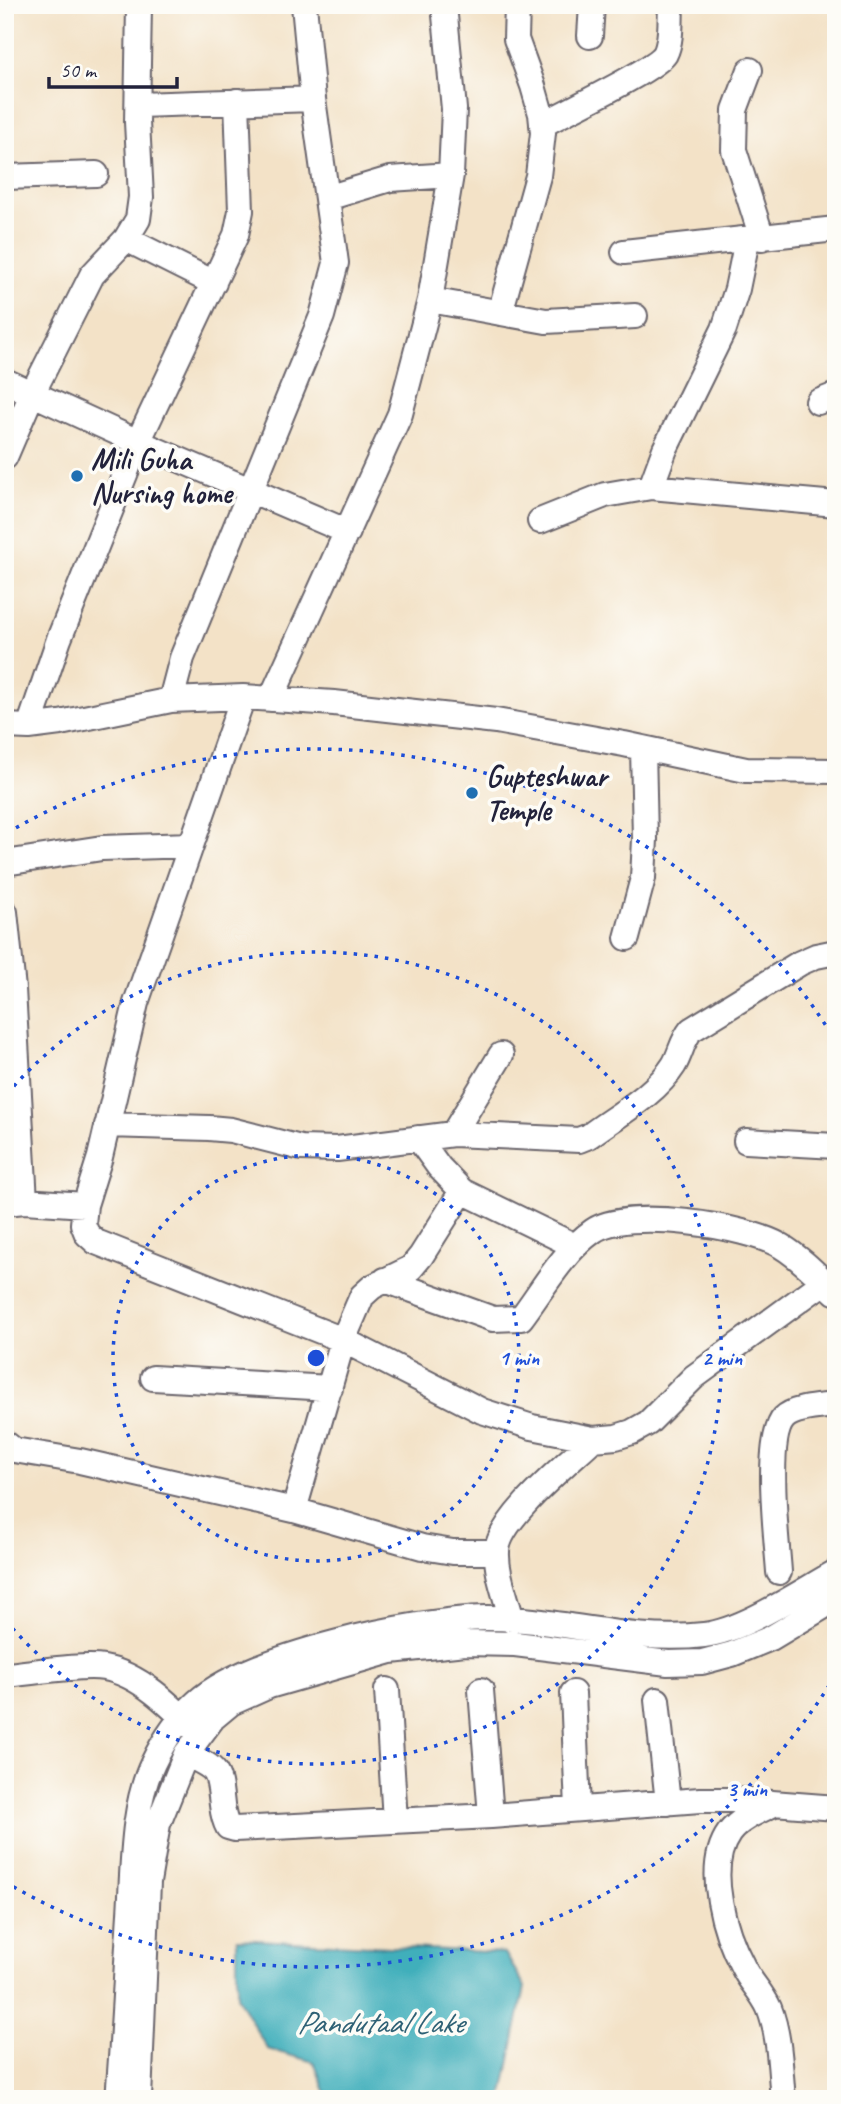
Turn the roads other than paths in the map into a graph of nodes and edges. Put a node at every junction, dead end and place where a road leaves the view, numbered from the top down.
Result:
1 (139, 5) edge
2 (304, 5) edge
3 (444, 5) edge
4 (517, 5) edge
5 (592, 5) edge
6 (671, 5) edge
7 (590, 36) dead end
8 (750, 69) dead end
9 (313, 99) junction
10 (237, 102) junction
11 (139, 104) junction
12 (542, 125) junction
13 (96, 174) dead end
14 (452, 175) junction
15 (5, 177) edge
16 (327, 198) junction
17 (836, 229) edge
18 (126, 239) junction
19 (755, 239) junction
20 (624, 252) dead end
21 (214, 283) junction
22 (430, 300) junction
23 (500, 313) junction
24 (635, 316) dead end
25 (5, 380) edge
26 (32, 394) junction
27 (138, 442) junction
28 (5, 457) edge
29 (650, 488) junction
30 (251, 491) junction
31 (836, 504) edge
32 (540, 521) dead end
33 (348, 532) junction
34 (243, 697) junction
35 (271, 699) junction
36 (171, 700) junction
37 (17, 727) edge
38 (643, 748) junction
39 (836, 771) edge
40 (190, 845) junction
41 (5, 863) edge
42 (5, 912) edge
43 (627, 938) dead end
44 (836, 952) edge
45 (501, 1055) dead end
46 (107, 1125) junction
47 (453, 1134) junction
48 (418, 1138) junction
49 (746, 1141) dead end
50 (836, 1146) edge
51 (462, 1191) junction
52 (15, 1202) edge
53 (85, 1205) junction
54 (575, 1246) junction
55 (385, 1280) junction
56 (830, 1287) edge
57 (343, 1340) junction
58 (153, 1378) dead end
59 (330, 1388) junction
60 (836, 1405) edge
61 (593, 1439) junction
62 (5, 1443) edge
63 (294, 1510) junction
64 (497, 1552) junction
65 (779, 1572) dead end
66 (836, 1572) edge
67 (836, 1599) edge
68 (512, 1620) junction
69 (5, 1675) edge
70 (387, 1690) dead end
71 (481, 1690) dead end
72 (573, 1693) dead end
73 (657, 1700) dead end
74 (182, 1717) junction
75 (193, 1745) junction
76 (668, 1803) junction
77 (774, 1804) junction
78 (836, 1808) edge
79 (578, 1809) junction
80 (491, 1816) junction
81 (394, 1821) junction
82 (140, 1881) junction
83 (130, 2071) junction
84 (118, 2099) edge
85 (139, 2099) edge
86 (783, 2099) edge

1 - 11 street
2 - 9 street
3 - 14 street
4 - 12 street
5 - 7 street
6 - 12 street
8 - 19 street
9 - 10 street
9 - 16 street
10 - 11 street
10 - 21 street
11 - 18 street
12 - 23 street
13 - 15 street
14 - 16 street
14 - 22 street
16 - 30 street
17 - 19 street
18 - 21 street
18 - 26 street
19 - 20 street
19 - 29 street
21 - 27 street
22 - 23 street
22 - 33 street
23 - 24 street
25 - 26 street
26 - 27 street
26 - 28 street
27 - 30 street
27 - 37 street
29 - 31 street
29 - 32 street
30 - 33 street
30 - 36 street
33 - 35 street
34 - 35 street
34 - 36 street
34 - 40 street
35 - 38 street
36 - 37 street
38 - 39 street
38 - 43 street
40 - 41 street
40 - 46 street
42 - 52 street
44 - 47 street
45 - 47 street
46 - 48 street
46 - 53 street
47 - 48 street
48 - 51 street
49 - 50 street
51 - 54 street
51 - 55 street
52 - 53 street
53 - 57 street
54 - 55 street
54 - 56 street
55 - 57 street
56 - 61 street
57 - 59 street
57 - 61 street
58 - 59 street
59 - 63 street
60 - 65 street
61 - 64 street
62 - 63 street
63 - 64 street
64 - 68 street
66 - 68 street
67 - 75 street
68 - 74 street
69 - 74 street
70 - 81 street
71 - 80 street
72 - 79 street
73 - 76 street
74 - 75 street
74 - 82 street
75 - 81 street
75 - 82 street
76 - 77 street
76 - 79 street
77 - 78 street
77 - 86 street
79 - 80 street
80 - 81 street
82 - 83 street
83 - 84 street
83 - 85 street

